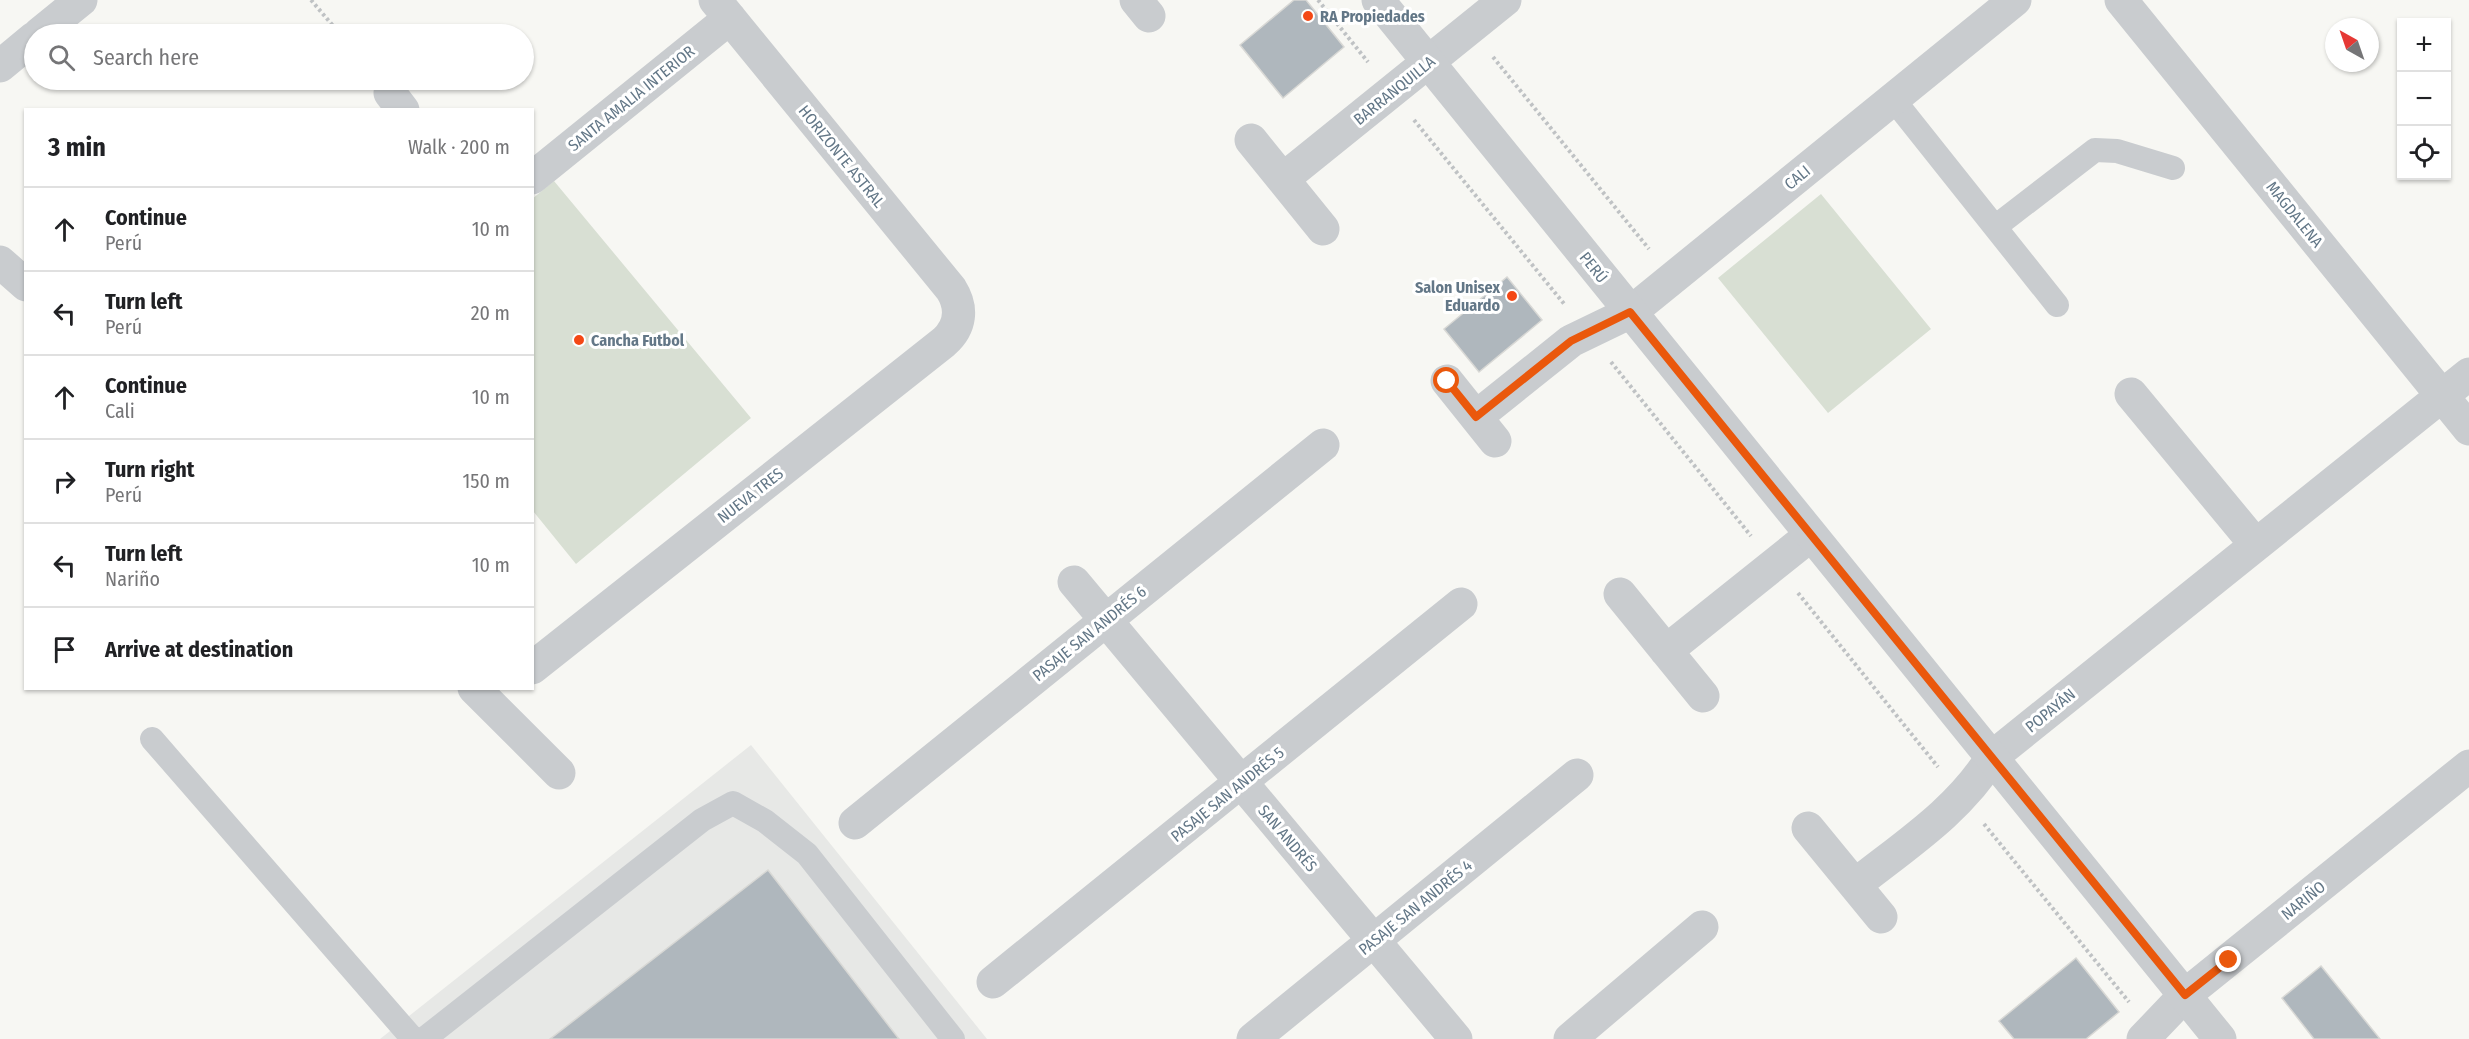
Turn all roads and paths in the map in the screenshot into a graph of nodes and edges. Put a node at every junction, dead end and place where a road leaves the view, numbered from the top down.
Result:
1 (81, 0) edge
2 (310, 0) edge
3 (1318, 0) edge
4 (1378, 0) edge
5 (1505, 0) edge
6 (2015, 0) edge
7 (2121, 0) edge
8 (722, 9) edge
9 (51, 24) edge
10 (331, 24) edge
11 (1470, 28) junction
12 (24, 46) edge
13 (1428, 62) junction
14 (0, 66) edge
15 (1392, 92) junction
16 (1893, 99) junction
17 (1251, 140) dead end
18 (2174, 168) dead end
19 (534, 176) edge
20 (1283, 179) junction
21 (1995, 227) junction
22 (1323, 229) dead end
23 (0, 262) edge
24 (1672, 278) junction
25 (24, 283) edge
26 (2057, 304) dead end
27 (1630, 312) junction
28 (960, 316) joint
29 (1579, 337) junction
30 (2469, 374) edge
31 (1447, 381) dead end
32 (2131, 394) dead end
33 (2442, 396) junction
34 (2469, 429) edge
35 (1323, 445) dead end
36 (1811, 535) junction
37 (2256, 545) junction
38 (1774, 564) junction
39 (1074, 582) dead end
40 (1620, 594) dead end
41 (1461, 604) dead end
42 (1106, 620) junction
43 (1666, 651) junction
44 (534, 666) edge
45 (490, 693) edge
46 (1703, 696) dead end
47 (152, 739) dead end
48 (1992, 757) junction
49 (2469, 766) edge
50 (559, 773) dead end
51 (1577, 775) dead end
52 (1241, 782) junction
53 (1962, 797) junction
54 (855, 823) dead end
55 (1809, 828) dead end
56 (1855, 885) junction
57 (1881, 917) dead end
58 (1702, 927) dead end
59 (1374, 940) junction
60 (993, 982) dead end
61 (2185, 995) junction
62 (2147, 1035) edge
63 (413, 1039) edge
64 (424, 1039) edge
65 (953, 1039) edge
66 (1253, 1039) edge
67 (1456, 1039) edge
68 (1570, 1039) edge
69 (2220, 1039) edge

1 - 9 street
2 - 10 path
3 - 15 path
4 - 13 street, PERÚ
5 - 11 street, BARRANQUILLA
6 - 16 street, CALI
7 - 33 street, MAGDALENA
8 - 19 street, SANTA AMALIA INTERIOR
8 - 28 street, HORIZONTE ASTRAL
11 - 13 street, BARRANQUILLA
11 - 24 path
12 - 14 street
13 - 15 street, BARRANQUILLA
13 - 27 street, PERÚ
15 - 20 street, BARRANQUILLA
15 - 29 path
16 - 21 lane
16 - 24 street, CALI
17 - 20 street
18 - 21 lane
20 - 22 street
21 - 26 lane
23 - 25 street
24 - 27 street, CALI
27 - 29 street, CALI
27 - 36 street, PERÚ
28 - 44 street, NUEVA TRES
29 - 31 street
29 - 38 path
30 - 33 street, POPAYÁN
32 - 37 street
33 - 34 street, MAGDALENA
33 - 37 street, POPAYÁN
35 - 42 street, PASAJE SAN ANDRÉS 6
36 - 38 street
36 - 48 street, PERÚ
37 - 48 street, POPAYÁN
38 - 43 street
38 - 53 path
39 - 42 street, SAN ANDRÉS
40 - 43 street
41 - 52 street, PASAJE SAN ANDRÉS 5
42 - 52 street, SAN ANDRÉS
42 - 54 street, PASAJE SAN ANDRÉS 6
43 - 46 street
45 - 50 street
47 - 63 lane
48 - 53 street, POPAYÁN
48 - 61 street, PERÚ
49 - 61 street, NARIÑO
51 - 59 street, PASAJE SAN ANDRÉS 4
52 - 59 street, SAN ANDRÉS
52 - 60 street, PASAJE SAN ANDRÉS 5
53 - 56 street, POPAYÁN
53 - 62 path
55 - 56 street
56 - 57 street
58 - 68 street
59 - 66 street, PASAJE SAN ANDRÉS 4
59 - 67 street, SAN ANDRÉS
61 - 62 street, NARIÑO
61 - 69 street, PERÚ
64 - 65 lane

